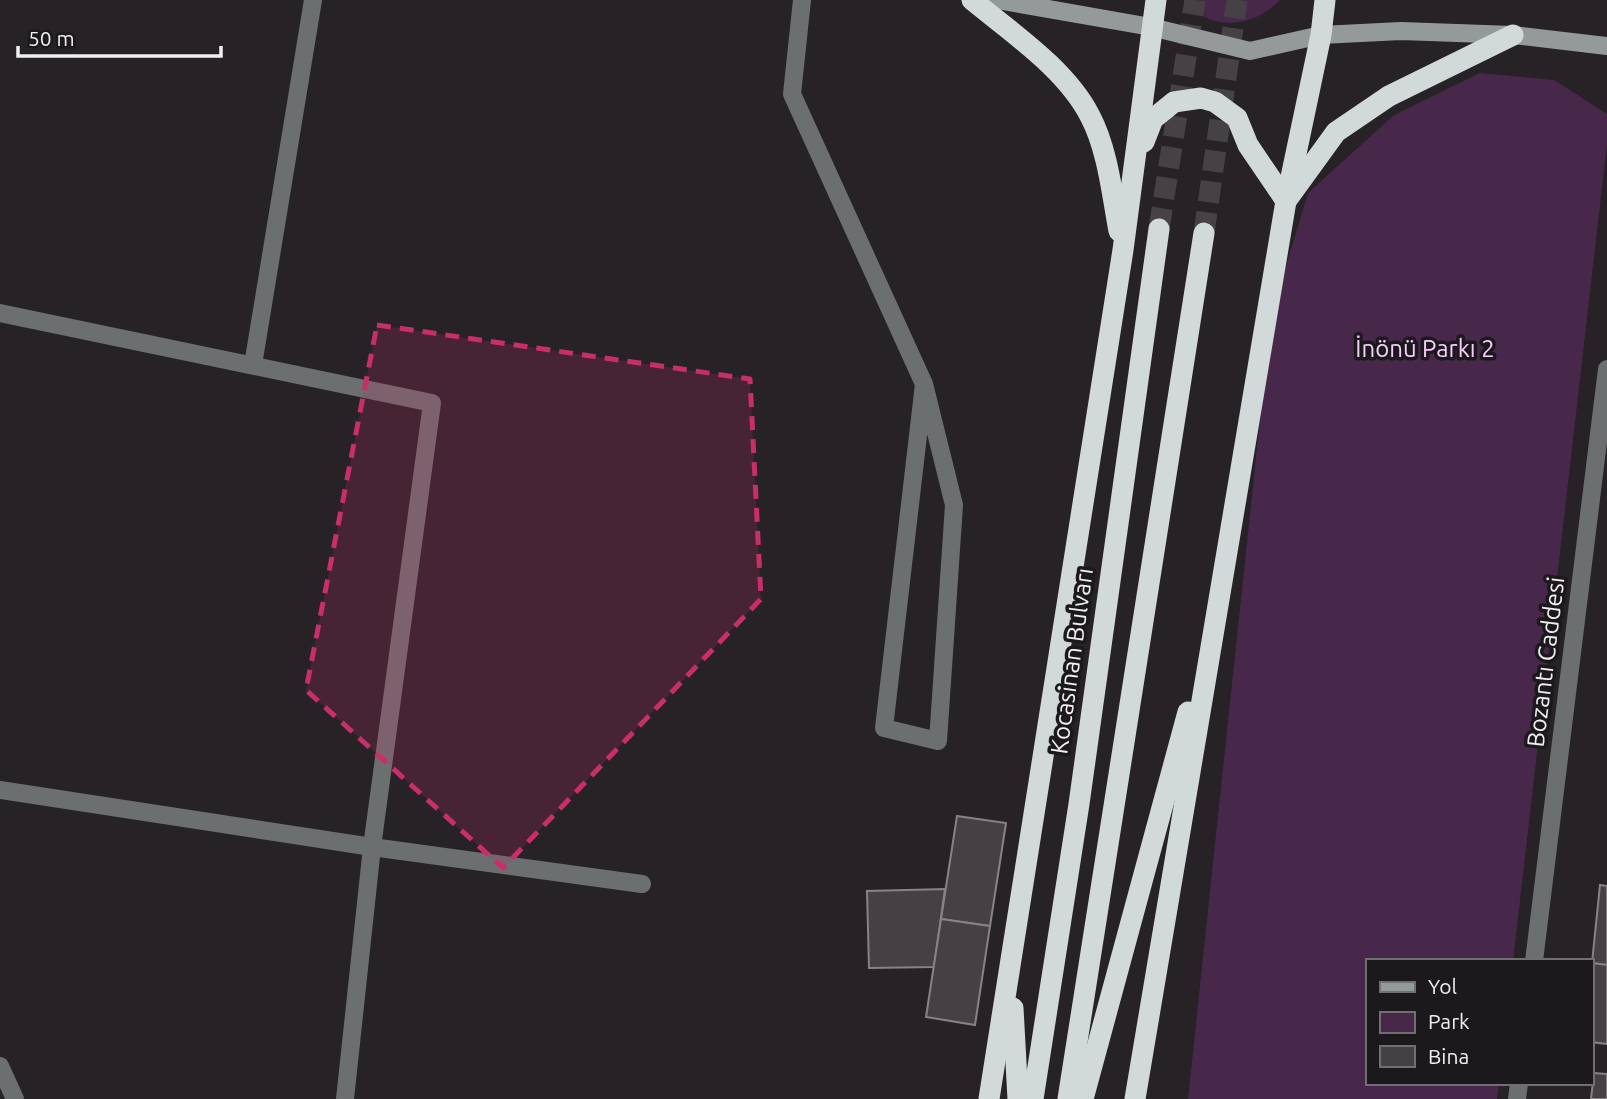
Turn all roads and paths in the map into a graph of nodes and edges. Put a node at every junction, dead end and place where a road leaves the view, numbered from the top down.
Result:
1 (313, 0) edge
2 (802, 0) edge
3 (972, 0) edge
4 (997, 0) edge
5 (1156, 0) edge
6 (1325, 0) edge
7 (1032, 2) edge
8 (1151, 27) junction
9 (1321, 35) junction
10 (1513, 35) junction
11 (1607, 47) edge
12 (1286, 201) junction
13 (1159, 229) tunnel mouth
14 (1204, 233) tunnel mouth
15 (1123, 250) junction
16 (0, 313) edge
17 (253, 365) junction
18 (1607, 369) edge
19 (924, 384) junction
20 (1220, 592) junction
21 (0, 790) edge
22 (372, 847) junction
23 (642, 884) dead end
24 (1534, 959) edge
25 (1010, 971) junction
26 (0, 1066) edge
27 (15, 1099) edge
28 (345, 1099) edge
29 (989, 1099) edge
30 (1018, 1099) edge
31 (1033, 1099) edge
32 (1068, 1099) edge
33 (1083, 1099) edge
34 (1135, 1099) edge

1 - 17 street
2 - 19 street
3 - 15 highway
4 - 7 street
5 - 8 highway
6 - 9 highway
7 - 8 street
8 - 9 street
8 - 15 highway
9 - 10 street
9 - 12 highway
10 - 11 street
10 - 12 highway
12 - 15 highway
12 - 20 highway
13 - 31 highway, Kocasinan Bulvarı
14 - 32 highway
15 - 25 highway
16 - 17 street
17 - 22 street
18 - 24 street, Bozantı Caddesi
19 - 19 street
20 - 33 highway
20 - 34 highway
21 - 22 street
22 - 23 street
22 - 28 street
25 - 29 highway
25 - 30 highway
26 - 27 street

